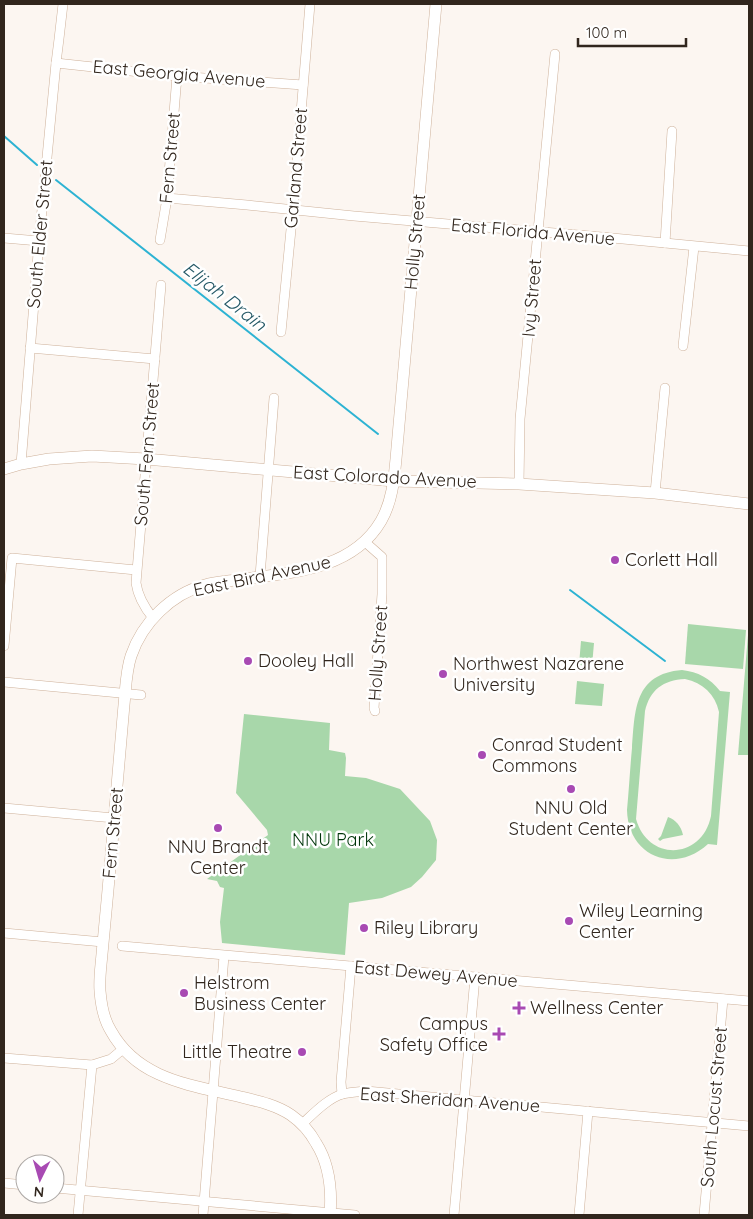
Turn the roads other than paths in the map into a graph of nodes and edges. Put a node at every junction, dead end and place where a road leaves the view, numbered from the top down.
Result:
1 (63, 4) edge
2 (310, 4) edge
3 (436, 4) edge
4 (555, 54) dead end
5 (56, 63) junction
6 (177, 76) junction
7 (303, 85) junction
8 (672, 131) dead end
9 (167, 198) junction
10 (293, 209) junction
11 (416, 222) junction
12 (538, 232) junction
13 (4, 238) edge
14 (160, 240) dead end
15 (39, 241) junction
16 (665, 243) junction
17 (694, 246) junction
18 (749, 251) edge
19 (161, 285) dead end
20 (281, 332) dead end
21 (683, 346) dead end
22 (30, 348) junction
23 (155, 359) junction
24 (665, 388) dead end
25 (274, 398) dead end
26 (146, 459) junction
27 (20, 464) junction
28 (4, 469) edge
29 (269, 470) junction
30 (394, 481) junction
31 (519, 484) junction
32 (655, 493) junction
33 (749, 504) edge
34 (365, 542) junction
35 (136, 570) junction
36 (260, 576) junction
37 (153, 618) junction
38 (4, 646) edge
39 (4, 682) edge
40 (125, 694) junction
41 (141, 695) dead end
42 (375, 711) dead end
43 (4, 808) edge
44 (114, 818) junction
45 (4, 933) edge
46 (103, 942) junction
47 (122, 946) dead end
48 (224, 956) junction
49 (351, 966) junction
50 (475, 977) junction
51 (723, 999) junction
52 (749, 1001) edge
53 (123, 1049) junction
54 (4, 1058) edge
55 (92, 1065) junction
56 (214, 1090) junction
57 (342, 1094) junction
58 (464, 1100) junction
59 (588, 1111) junction
60 (712, 1122) junction
61 (302, 1124) junction
62 (749, 1126) edge
63 (65, 1189) edge
64 (80, 1190) junction
65 (204, 1201) junction
66 (330, 1214) edge
67 (78, 1215) edge
68 (203, 1215) edge
69 (355, 1215) edge
70 (454, 1215) edge
71 (579, 1215) edge
72 (704, 1215) edge

1 - 5 street, South Elder Street
2 - 7 street, Garland Street
3 - 11 street, Holly Street
4 - 12 street, Ivy Street
5 - 6 street, East Georgia Avenue
5 - 15 street, South Elder Street
6 - 7 street, East Georgia Avenue
6 - 9 street, Fern Street
7 - 10 street, Garland Street
8 - 16 street
9 - 10 street, East Florida Avenue
9 - 14 street, Fern Street
10 - 11 street, East Florida Avenue
10 - 20 street, Garland Street
11 - 12 street, East Florida Avenue
11 - 30 street, Holly Street
12 - 16 street, East Florida Avenue
12 - 31 street, Ivy Street
13 - 15 street
15 - 22 street, South Elder Street
16 - 17 street, East Florida Avenue
17 - 18 street, East Florida Avenue
17 - 21 street
19 - 23 street, South Fern Street
22 - 23 street
22 - 27 street, South Elder Street
23 - 26 street, South Fern Street
24 - 32 street
25 - 29 street
26 - 27 street, East Colorado Avenue
26 - 29 street, East Colorado Avenue
26 - 35 street, South Fern Street
27 - 28 street, East Colorado Avenue
29 - 30 street, East Colorado Avenue
29 - 36 street
30 - 31 street, East Colorado Avenue
30 - 34 street, East Bird Avenue
31 - 32 street, East Colorado Avenue
32 - 33 street, East Colorado Avenue
34 - 36 street, East Bird Avenue
34 - 42 street, Holly Street
35 - 37 street, South Fern Street
35 - 38 street
36 - 37 street, East Bird Avenue
37 - 40 street, Fern Street
39 - 40 street
40 - 41 street
40 - 44 street, Fern Street
43 - 44 street
44 - 46 street, Fern Street
45 - 46 street
46 - 53 street, Fern Street
47 - 48 street, East Dewey Avenue
48 - 49 street, East Dewey Avenue
48 - 56 street
49 - 50 street, East Dewey Avenue
49 - 57 street
50 - 51 street, East Dewey Avenue
50 - 58 street
51 - 52 street, East Dewey Avenue
51 - 60 street, South Locust Street
53 - 55 street
53 - 56 street
54 - 55 street
55 - 64 street
56 - 61 street
56 - 65 street
57 - 58 street, East Sheridan Avenue
57 - 61 street, East Sheridan Avenue
58 - 59 street, East Sheridan Avenue
58 - 70 street
59 - 60 street, East Sheridan Avenue
59 - 71 street
60 - 62 street, East Sheridan Avenue
60 - 72 street, South Locust Street
61 - 66 street
63 - 64 street
64 - 65 street
64 - 67 street
65 - 66 street
65 - 68 street
66 - 69 street

